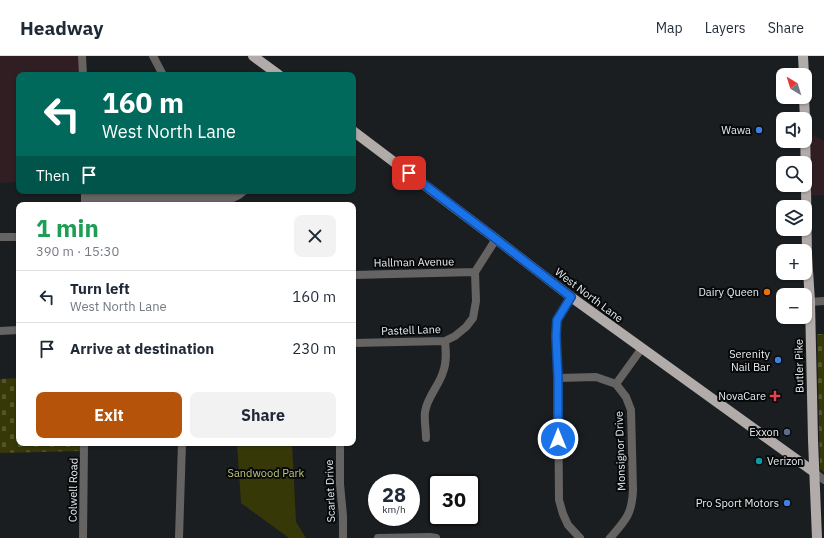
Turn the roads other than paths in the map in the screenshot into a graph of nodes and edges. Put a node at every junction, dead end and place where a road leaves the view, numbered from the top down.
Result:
1 (82, 56) edge
2 (153, 56) edge
3 (253, 56) edge
4 (803, 56) edge
5 (804, 68) edge
6 (83, 72) edge
7 (161, 72) edge
8 (275, 72) edge
9 (356, 133) edge
10 (805, 148) edge
11 (231, 194) edge
12 (85, 198) edge
13 (0, 237) edge
14 (16, 237) edge
15 (496, 239) junction
16 (475, 272) junction
17 (356, 275) edge
18 (809, 288) edge
19 (571, 297) junction
20 (824, 301) edge
21 (812, 302) edge
22 (811, 324) edge
23 (16, 330) edge
24 (0, 331) edge
25 (445, 340) junction
26 (356, 343) edge
27 (642, 348) junction
28 (558, 378) junction
29 (616, 384) junction
30 (426, 438) dead end
31 (84, 446) edge
32 (182, 446) edge
33 (340, 446) edge
34 (814, 472) junction
35 (824, 480) edge
36 (83, 538) edge
37 (179, 538) edge
38 (343, 538) edge
39 (378, 538) edge
40 (436, 538) edge
41 (580, 538) edge
42 (610, 538) edge
43 (817, 538) edge

1 - 6 street
2 - 7 street
3 - 8 main road
4 - 5 main road
9 - 15 main road, West North Lane
10 - 18 main road, Butler Pike
11 - 12 street
13 - 14 street
15 - 16 street
15 - 19 main road, West North Lane
16 - 17 street, Hallman Avenue
16 - 25 street, Pastell Lane
19 - 27 main road, West North Lane
19 - 28 street
20 - 21 street
22 - 34 main road, Butler Pike
23 - 24 street
25 - 26 street, Pastell Lane
25 - 30 street
27 - 29 street
27 - 34 main road, West North Lane
28 - 29 street
28 - 41 street
29 - 42 street, Monsignor Drive
31 - 36 street, Colwell Road
32 - 37 street
33 - 38 street, Scarlet Drive
34 - 35 street
34 - 43 main road, Butler Pike
39 - 40 street

